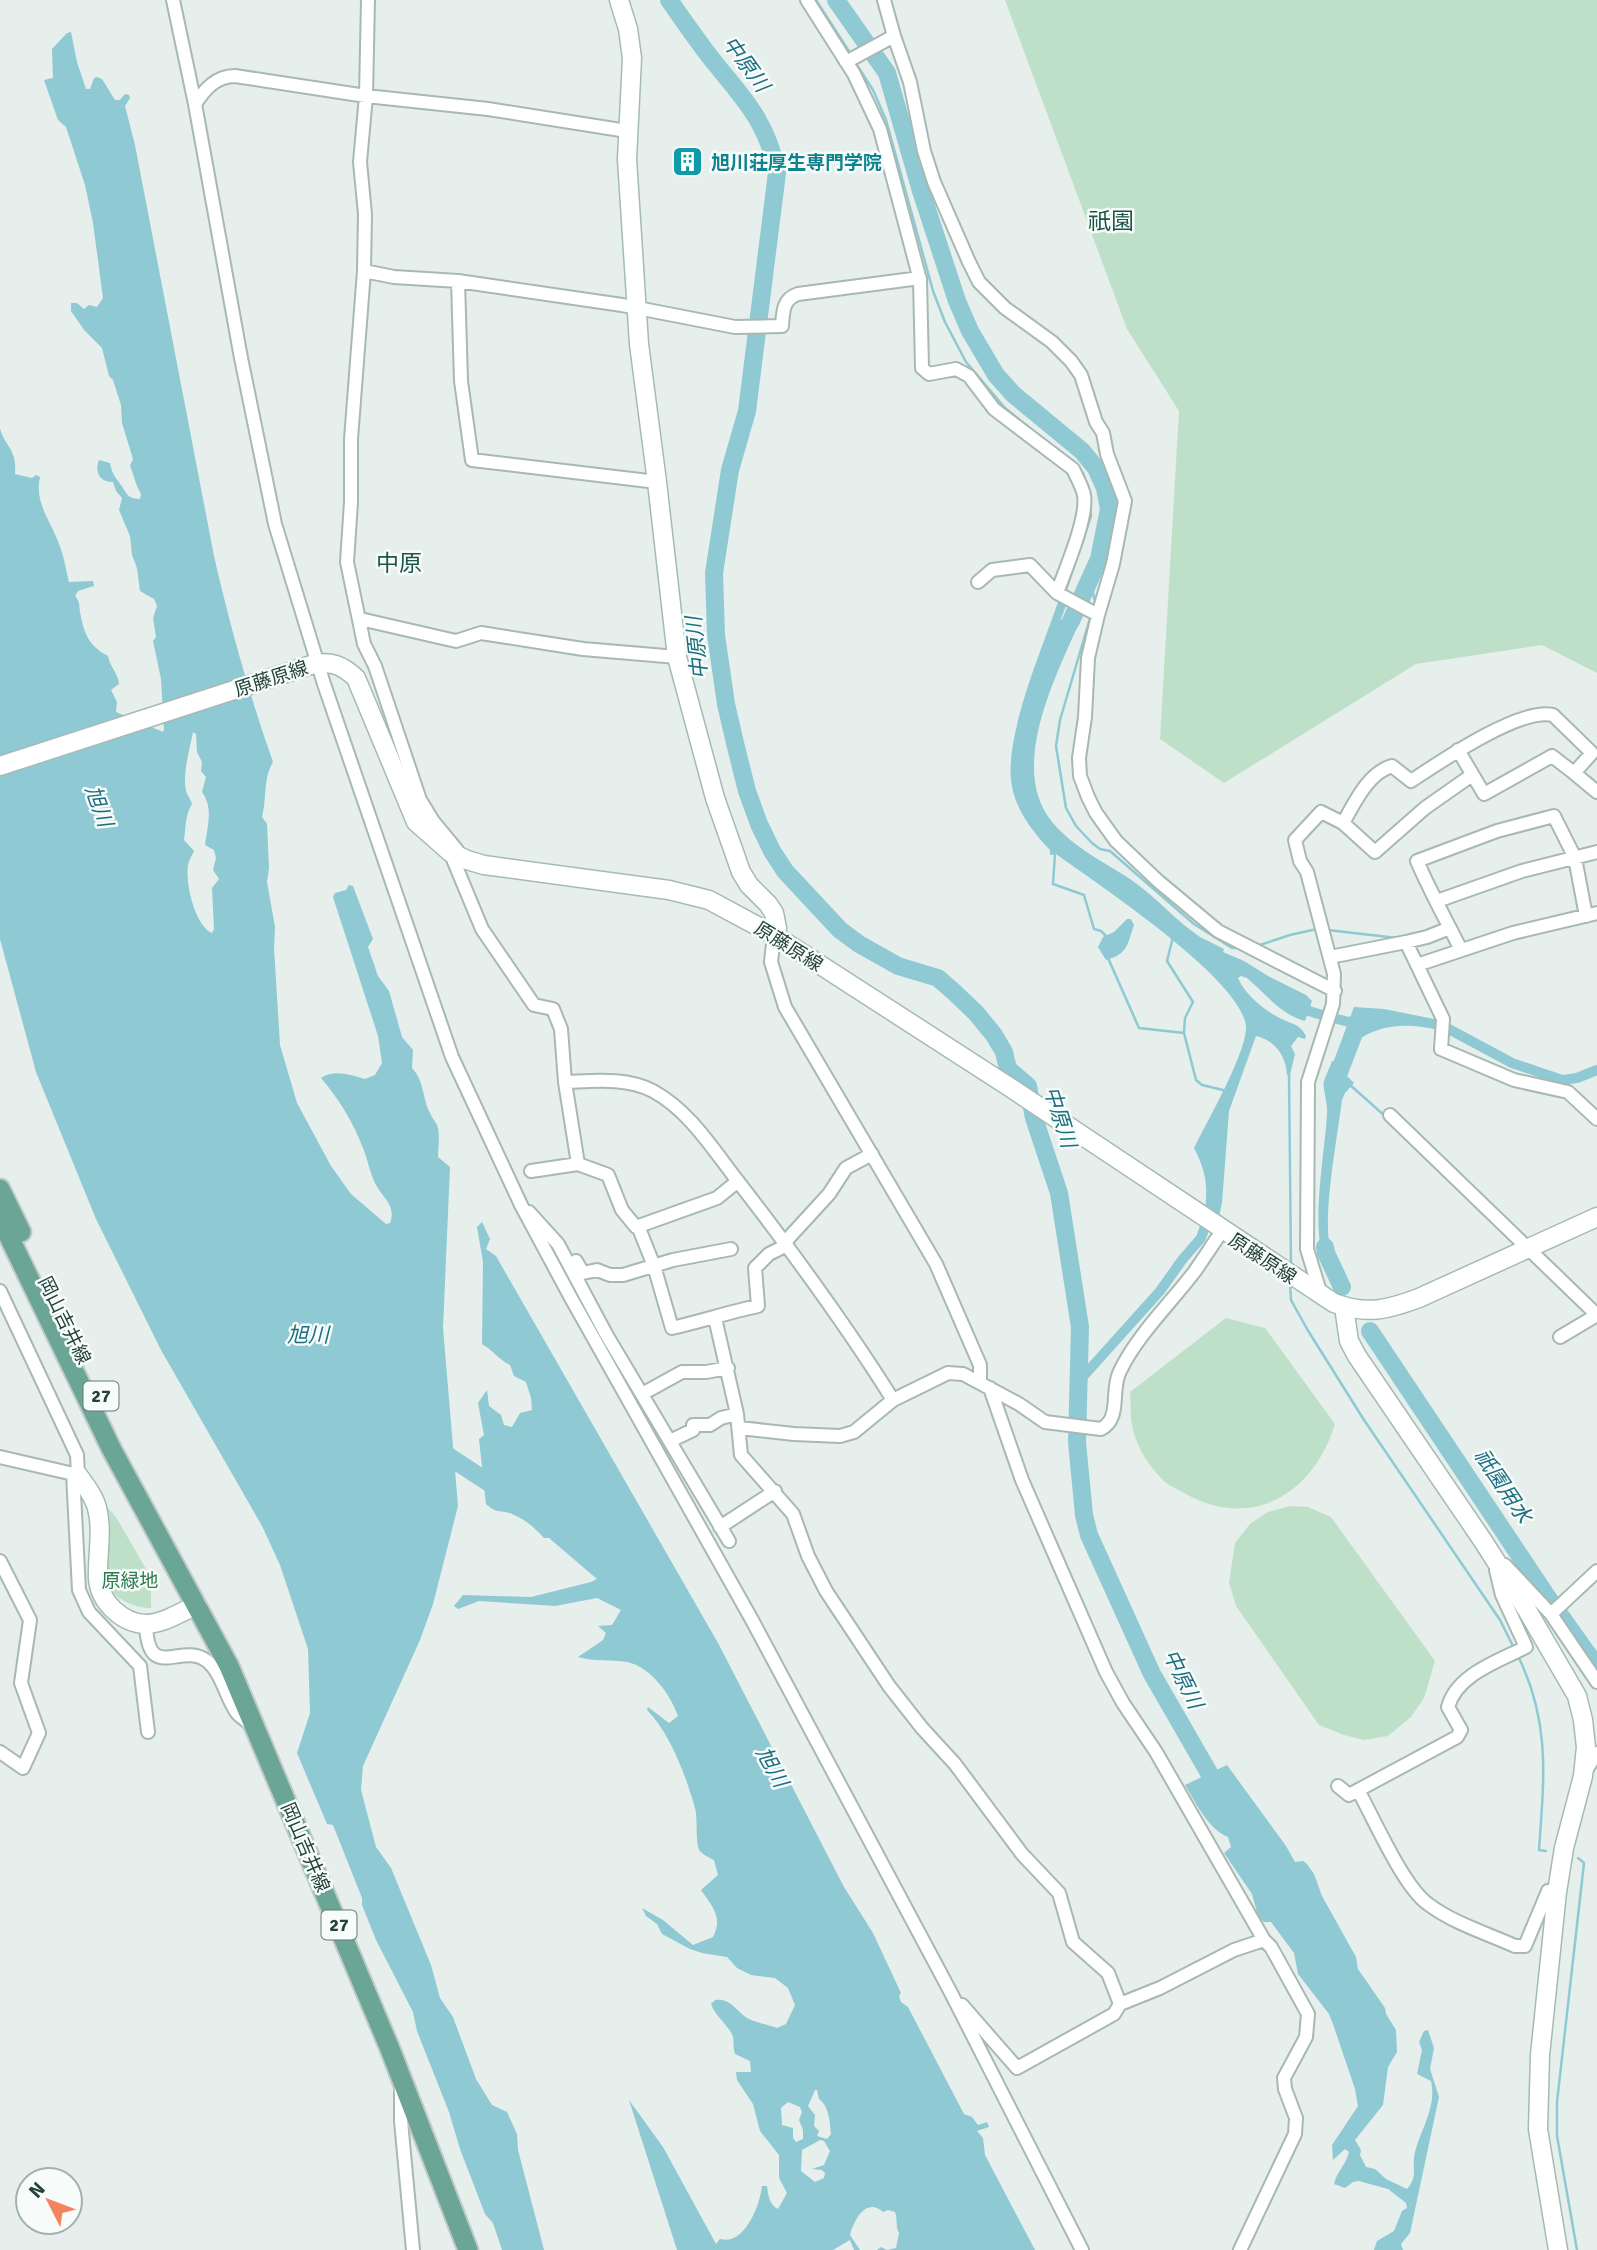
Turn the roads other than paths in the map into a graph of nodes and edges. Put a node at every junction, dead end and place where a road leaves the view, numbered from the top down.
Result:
1 (173, 0) edge
2 (368, 0) edge
3 (619, 0) edge
4 (807, 0) edge
5 (884, 0) edge
6 (892, 37) junction
7 (848, 61) junction
8 (366, 96) junction
9 (195, 104) junction
10 (627, 131) junction
11 (364, 271) junction
12 (920, 278) junction
13 (458, 281) junction
14 (638, 307) junction
15 (657, 482) junction
16 (978, 582) dead end
17 (1059, 594) junction
18 (1095, 614) junction
19 (360, 619) junction
20 (677, 657) junction
21 (315, 664) junction
22 (1458, 750) junction
23 (0, 766) edge
24 (1574, 773) junction
25 (1472, 775) junction
26 (1597, 792) edge
27 (1343, 823) junction
28 (450, 852) junction
29 (1597, 852) edge
30 (1575, 858) junction
31 (467, 860) junction
32 (1437, 901) junction
33 (1592, 914) edge
34 (1450, 928) junction
35 (774, 935) junction
36 (1406, 942) junction
37 (1461, 950) junction
38 (1330, 957) junction
39 (1417, 965) junction
40 (1335, 991) junction
41 (565, 1082) junction
42 (1390, 1115) dead end
43 (1597, 1119) edge
44 (872, 1154) junction
45 (578, 1164) junction
46 (531, 1171) dead end
47 (738, 1181) junction
48 (0, 1189) edge
49 (521, 1205) junction
50 (1597, 1217) edge
51 (0, 1218) edge
52 (1212, 1224) junction
53 (638, 1226) junction
54 (786, 1243) junction
55 (558, 1244) junction
56 (1527, 1248) junction
57 (731, 1249) dead end
58 (654, 1266) junction
59 (0, 1292) edge
60 (1322, 1297) junction
61 (1344, 1307) junction
62 (1595, 1317) edge
63 (715, 1318) junction
64 (1560, 1337) dead end
65 (728, 1368) junction
66 (985, 1385) junction
67 (642, 1394) junction
68 (893, 1400) junction
69 (737, 1414) junction
70 (740, 1428) junction
71 (670, 1441) junction
72 (0, 1457) edge
73 (76, 1474) junction
74 (775, 1491) junction
75 (720, 1527) junction
76 (729, 1541) dead end
77 (1483, 1541) junction
78 (1493, 1557) junction
79 (0, 1561) edge
80 (1597, 1571) edge
81 (197, 1605) junction
82 (1554, 1610) junction
83 (146, 1624) junction
84 (1597, 1682) edge
85 (255, 1728) junction
86 (148, 1732) dead end
87 (0, 1752) edge
88 (1597, 1753) edge
89 (1583, 1776) junction
90 (1338, 1786) dead end
91 (1358, 1790) junction
92 (1557, 1892) junction
93 (1264, 1940) junction
94 (950, 1991) junction
95 (1120, 2004) junction
96 (402, 2080) junction
97 (413, 2250) edge
98 (468, 2250) edge
99 (1082, 2250) edge
100 (1240, 2250) edge
101 (1558, 2250) edge

1 - 9 street
2 - 8 street
3 - 10 street
4 - 7 street
5 - 6 street
6 - 7 street
6 - 18 street
7 - 12 street
8 - 9 street
8 - 10 street
8 - 11 street
9 - 21 street
10 - 14 street
11 - 13 street
11 - 19 street
12 - 14 street
12 - 17 street
13 - 14 street
13 - 15 street
14 - 15 street
15 - 20 street
16 - 17 street
17 - 18 street
18 - 40 street
19 - 20 street
19 - 31 street
20 - 35 street
21 - 23 street, 原藤原線
21 - 28 street, 原藤原線
21 - 49 street
22 - 24 street
22 - 25 street
22 - 27 street
24 - 25 street
24 - 26 street
25 - 27 street
27 - 38 street
28 - 31 street, 原藤原線
28 - 41 street
29 - 30 street
30 - 32 street
30 - 32 street
30 - 33 street
31 - 35 street, 原藤原線
32 - 34 street
33 - 37 street
34 - 36 street
34 - 37 street
35 - 44 street
35 - 52 street, 原藤原線
36 - 38 street
36 - 39 street
37 - 39 street
38 - 40 street
39 - 43 street
40 - 60 street
41 - 45 street
41 - 47 street
42 - 56 street
44 - 54 street
44 - 66 street
45 - 46 street
45 - 53 street
47 - 53 street
47 - 54 street
48 - 81 main road, 岡山吉井線 / 27
49 - 55 street
49 - 94 street
50 - 56 street, 原藤原線
51 - 81 main road, 岡山吉井線 / 27
52 - 60 street, 原藤原線
52 - 66 street
53 - 58 street
54 - 63 street
54 - 68 street
55 - 58 street
55 - 67 street
56 - 61 street, 原藤原線
56 - 62 street
57 - 58 street
58 - 63 street
59 - 73 street
60 - 61 street, 原藤原線
61 - 77 street
62 - 64 street
63 - 65 street
65 - 67 street
65 - 69 street
66 - 68 street
66 - 93 street
67 - 71 street
68 - 70 street
69 - 70 street
69 - 71 street
70 - 74 street
71 - 75 street
72 - 73 street
73 - 83 street
73 - 86 street
74 - 75 street
74 - 95 street
75 - 76 street
77 - 78 street
77 - 82 street
78 - 89 street
78 - 91 street
79 - 87 street
80 - 82 street
81 - 83 street
81 - 85 main road, 岡山吉井線 / 27
82 - 84 street
83 - 85 street
85 - 96 main road, 岡山吉井線 / 27
88 - 89 street
89 - 92 street
90 - 91 street
91 - 92 street
92 - 101 street
93 - 95 street
93 - 100 street
94 - 95 street
94 - 99 street
96 - 97 street
96 - 98 main road, 岡山吉井線 / 27

